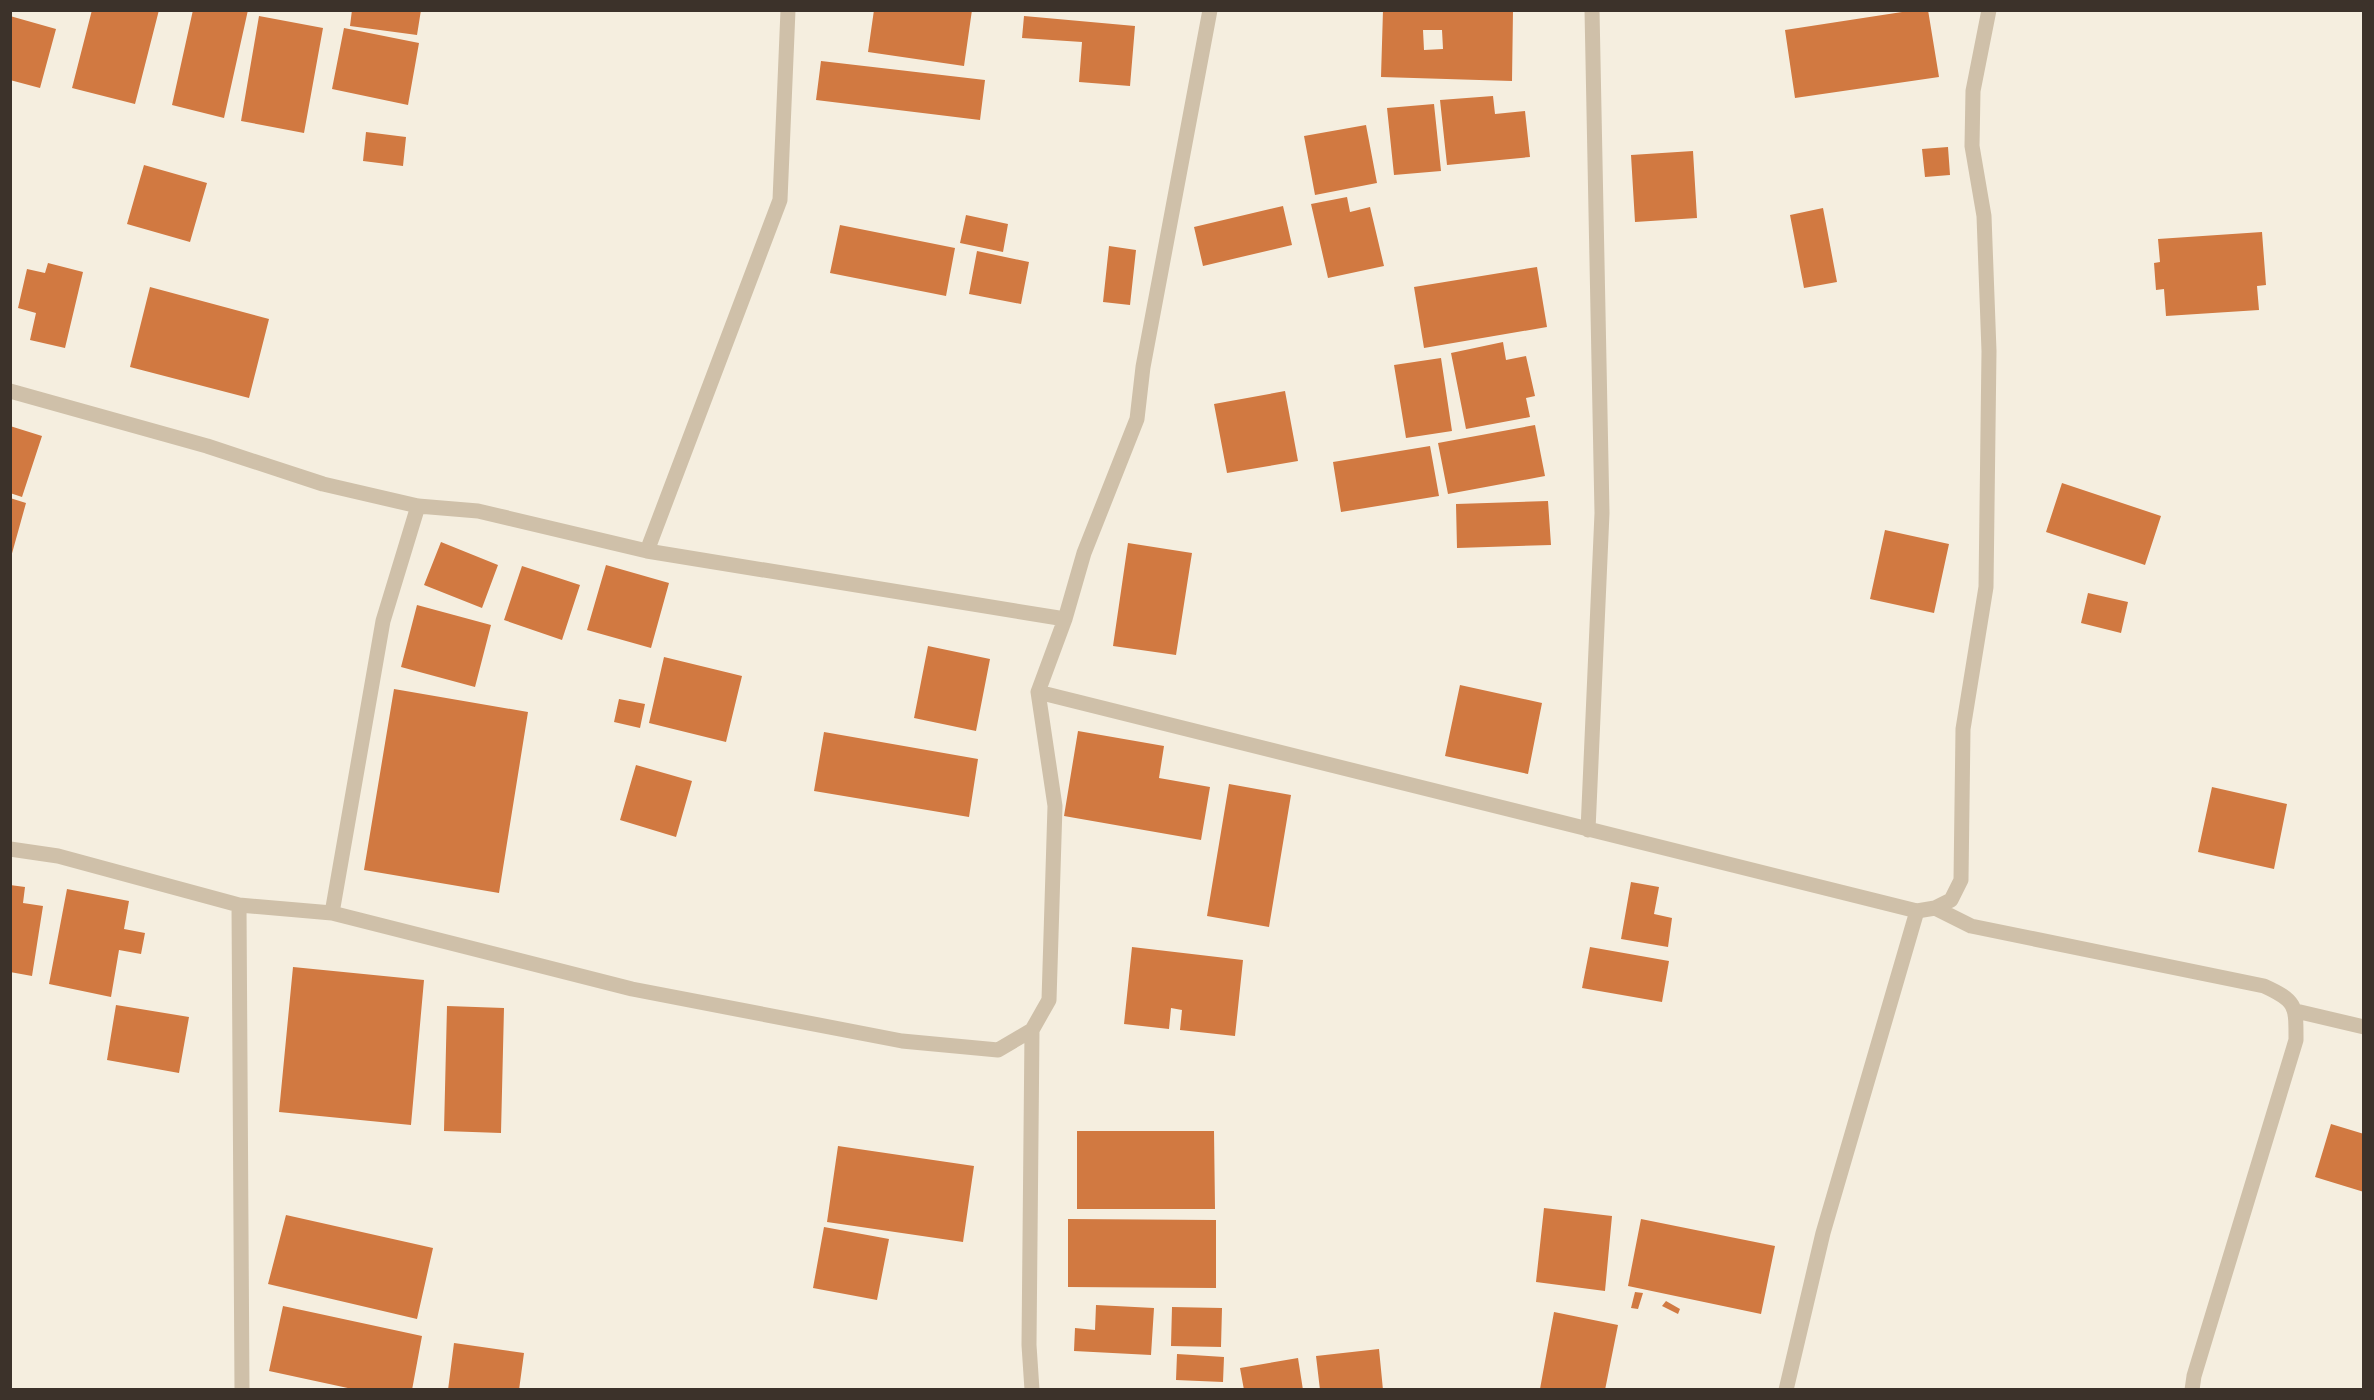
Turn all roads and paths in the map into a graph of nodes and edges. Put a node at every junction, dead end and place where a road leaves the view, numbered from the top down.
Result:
1 (788, 10) edge
2 (1210, 10) edge
3 (1592, 10) edge
4 (1989, 10) edge
5 (10, 391) edge
6 (418, 506) junction
7 (647, 551) junction
8 (1065, 619) junction
9 (1038, 692) junction
10 (1588, 830) junction
11 (10, 849) edge
12 (239, 905) junction
13 (1935, 908) junction
14 (1917, 911) junction
15 (333, 913) junction
16 (2296, 1011) junction
17 (2364, 1027) edge
18 (1032, 1030) junction
19 (242, 1389) edge
20 (1032, 1389) edge
21 (1786, 1389) edge
22 (2192, 1389) edge

1 - 7 street
2 - 8 street
3 - 10 street
4 - 13 street
5 - 6 street
6 - 7 street
6 - 15 street
7 - 8 street
8 - 9 street
9 - 10 street
9 - 18 street
10 - 14 street
11 - 12 street
12 - 15 street
12 - 19 street
13 - 14 street
13 - 16 street
14 - 21 street
15 - 18 street
16 - 17 street
16 - 22 street
18 - 20 street

